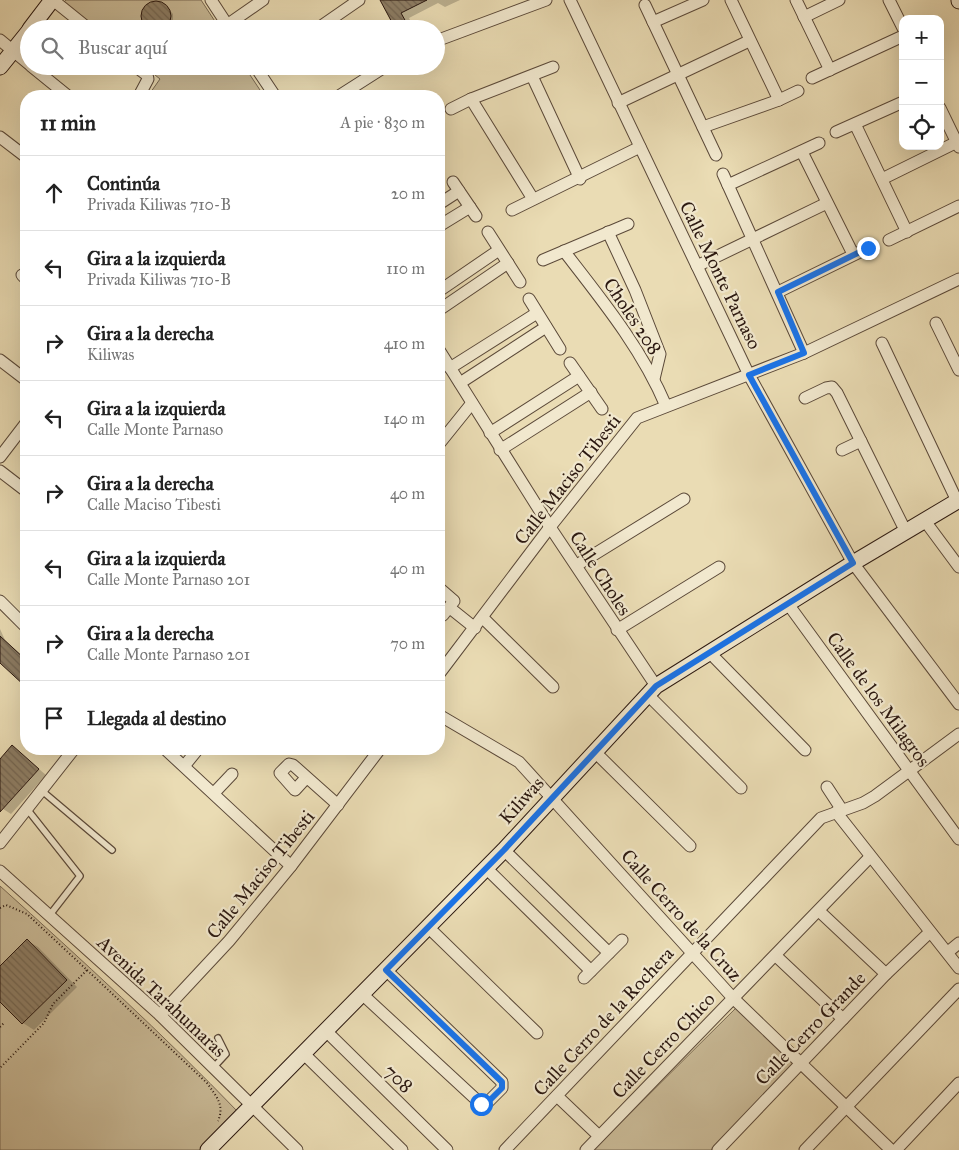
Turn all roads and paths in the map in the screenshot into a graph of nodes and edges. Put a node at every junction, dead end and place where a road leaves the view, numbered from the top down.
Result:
1 (53, 0) edge
2 (211, 0) edge
3 (263, 0) edge
4 (359, 0) edge
5 (546, 0) edge
6 (570, 0) edge
7 (703, 0) edge
8 (732, 0) edge
9 (796, 0) edge
10 (839, 0) edge
11 (889, 0) edge
12 (645, 5) dead end
13 (804, 17) junction
14 (38, 20) edge
15 (78, 20) edge
16 (224, 20) edge
17 (238, 20) edge
18 (330, 20) edge
19 (899, 20) edge
20 (653, 22) junction
21 (445, 38) edge
22 (899, 38) edge
23 (0, 40) edge
24 (749, 41) junction
25 (20, 43) edge
26 (13, 52) junction
27 (20, 57) edge
28 (0, 67) edge
29 (553, 67) dead end
30 (830, 70) junction
31 (42, 75) edge
32 (145, 75) edge
33 (263, 75) edge
34 (372, 75) edge
35 (678, 75) junction
36 (532, 76) junction
37 (812, 78) dead end
38 (61, 90) edge
39 (142, 90) edge
40 (271, 90) edge
41 (348, 90) edge
42 (798, 91) dead end
43 (471, 99) junction
44 (779, 100) junction
45 (618, 103) junction
46 (899, 104) edge
47 (451, 110) dead end
48 (944, 116) edge
49 (855, 124) junction
50 (702, 127) junction
51 (836, 132) dead end
52 (0, 137) edge
53 (819, 143) dead end
54 (958, 144) edge
55 (640, 147) junction
56 (20, 152) edge
57 (802, 152) junction
58 (716, 155) dead end
59 (723, 174) dead end
60 (580, 179) junction
61 (882, 179) junction
62 (728, 185) junction
63 (445, 198) edge
64 (533, 199) junction
65 (827, 203) junction
66 (959, 206) edge
67 (512, 210) dead end
68 (445, 224) edge
69 (628, 224) dead end
70 (488, 232) dead end
71 (608, 232) junction
72 (907, 232) junction
73 (754, 238) junction
74 (889, 240) dead end
75 (868, 248) dead end
76 (499, 250) junction
77 (564, 251) junction
78 (853, 254) junction
79 (542, 260) dead end
80 (508, 263) junction
81 (697, 266) junction
82 (959, 278) edge
83 (520, 282) dead end
84 (445, 287) edge
85 (778, 292) junction
86 (529, 299) dead end
87 (445, 306) edge
88 (537, 313) junction
89 (936, 322) dead end
90 (546, 327) junction
91 (882, 343) dead end
92 (560, 349) dead end
93 (804, 353) junction
94 (0, 360) edge
95 (445, 360) edge
96 (570, 363) dead end
97 (450, 368) junction
98 (959, 370) edge
99 (20, 375) edge
100 (749, 375) junction
101 (579, 376) junction
102 (654, 379) junction
103 (460, 383) junction
104 (591, 392) junction
105 (805, 398) dead end
106 (472, 403) junction
107 (666, 406) junction
108 (602, 409) dead end
109 (20, 430) edge
110 (490, 433) junction
111 (445, 437) edge
112 (861, 441) junction
113 (500, 450) junction
114 (842, 450) dead end
115 (1, 454) edge
116 (0, 471) edge
117 (20, 486) edge
118 (684, 499) dead end
119 (958, 501) edge
120 (925, 521) junction
121 (550, 527) junction
122 (906, 532) junction
123 (853, 563) junction
124 (577, 566) junction
125 (719, 567) dead end
126 (959, 567) edge
127 (445, 593) edge
128 (0, 601) edge
129 (788, 604) junction
130 (450, 608) junction
131 (445, 613) edge
132 (483, 618) junction
133 (20, 621) edge
134 (475, 628) junction
135 (617, 630) junction
136 (709, 652) junction
137 (445, 666) edge
138 (553, 687) dead end
139 (652, 690) junction
140 (959, 704) edge
141 (445, 718) edge
142 (959, 734) edge
143 (805, 750) dead end
144 (595, 752) junction
145 (69, 755) edge
146 (172, 755) edge
147 (193, 755) edge
148 (376, 755) edge
149 (185, 765) junction
150 (909, 770) junction
151 (232, 774) dead end
152 (306, 778) dead end
153 (827, 786) dead end
154 (740, 788) dead end
155 (41, 790) junction
156 (214, 793) junction
157 (551, 796) junction
158 (338, 805) junction
159 (27, 809) junction
160 (839, 811) junction
161 (959, 839) edge
162 (0, 843) edge
163 (690, 846) dead end
164 (112, 850) dead end
165 (504, 850) junction
166 (870, 857) junction
167 (292, 866) junction
168 (486, 868) junction
169 (0, 871) edge
170 (0, 908) edge
171 (819, 911) junction
172 (48, 916) junction
173 (428, 927) junction
174 (930, 932) junction
175 (622, 940) dead end
176 (959, 943) edge
177 (693, 952) junction
178 (948, 952) junction
179 (609, 953) junction
180 (776, 956) junction
181 (959, 968) edge
182 (87, 970) junction
183 (386, 970) junction
184 (886, 974) junction
185 (959, 989) edge
186 (362, 994) junction
187 (733, 998) junction
188 (160, 1016) junction
189 (843, 1019) junction
190 (4, 1023) dead end
191 (0, 1027) edge
192 (326, 1031) junction
193 (537, 1033) dead end
194 (218, 1038) dead end
195 (304, 1054) junction
196 (800, 1063) junction
197 (0, 1068) edge
198 (213, 1068) junction
199 (959, 1083) edge
200 (557, 1096) junction
201 (251, 1106) junction
202 (845, 1108) junction
203 (216, 1126) dead end
204 (599, 1136) junction
205 (208, 1150) edge
206 (297, 1150) edge
207 (402, 1150) edge
208 (447, 1150) edge
209 (505, 1150) edge
210 (586, 1150) edge
211 (718, 1150) edge
212 (805, 1150) edge
213 (891, 1150) edge
214 (896, 1150) edge

1 - 14 street
1 - 15 street
2 - 16 street
3 - 17 street
4 - 18 street
5 - 21 street
6 - 45 street, Calle Monte Parnaso
7 - 20 street
8 - 24 street
9 - 13 street
10 - 13 street
11 - 19 street
12 - 20 street
13 - 30 street
20 - 35 street
22 - 30 street
23 - 26 street
24 - 35 street
24 - 44 street
25 - 26 street
26 - 27 street
26 - 28 street
29 - 36 street
30 - 37 street
31 - 38 street
32 - 39 street
33 - 40 street
34 - 41 street
35 - 45 street
35 - 50 street
36 - 43 street
36 - 60 street
42 - 44 street
43 - 47 street
43 - 64 street
44 - 50 street
45 - 55 street, Calle Monte Parnaso
46 - 49 street
48 - 54 street
49 - 51 street
49 - 61 street
50 - 58 street
52 - 56 street
53 - 57 street
54 - 61 street
55 - 60 street
55 - 81 street, Calle Monte Parnaso
57 - 62 street
57 - 65 street
59 - 62 street
60 - 64 street
61 - 72 street
62 - 73 street
63 - 68 street
64 - 67 street
65 - 73 street
65 - 78 street
66 - 72 street
69 - 71 street
70 - 76 street
71 - 77 street
71 - 102 street
72 - 74 street
73 - 81 street
73 - 85 street
75 - 78 street
76 - 80 street
76 - 84 street
77 - 79 street
77 - 102 street, Choles 208
78 - 85 street
80 - 83 street
80 - 87 street
81 - 100 street, Calle Monte Parnaso
82 - 93 street, Calle Maciso Tibesti
85 - 93 street
86 - 88 street
88 - 90 street
88 - 97 street
89 - 98 street
90 - 92 street
90 - 103 street
91 - 119 street
93 - 100 street, Calle Maciso Tibesti
94 - 99 street
95 - 97 street, Calle Choles
96 - 101 street
97 - 103 street, Calle Choles
100 - 107 street, Calle Maciso Tibesti
100 - 123 street, Calle Monte Parnaso
101 - 104 street
101 - 110 street
102 - 107 street, Choles 208
103 - 106 street, Calle Choles
104 - 108 street
104 - 113 street
105 - 112 street
106 - 110 street, Calle Choles
106 - 111 street
107 - 121 street, Calle Maciso Tibesti
109 - 115 street
110 - 113 street, Calle Choles
112 - 114 street
112 - 122 street
113 - 121 street, Calle Choles
116 - 117 street
118 - 124 street
119 - 120 street, Kiliwas
120 - 122 street, Kiliwas
120 - 126 street
121 - 124 street, Calle Choles
121 - 132 street, Calle Maciso Tibesti
122 - 123 street, Kiliwas
123 - 129 street, Kiliwas
123 - 140 street, Calle Monte Parnaso
124 - 135 street, Calle Choles
125 - 135 street
127 - 130 street
128 - 133 street
129 - 136 street, Kiliwas
129 - 150 street, Calle de los Milagros
130 - 131 street
130 - 134 street
132 - 134 street, Calle Maciso Tibesti
132 - 138 street
134 - 137 street, Calle Maciso Tibesti
135 - 139 street, Calle Choles
136 - 139 street, Kiliwas
136 - 143 street
139 - 144 street, Kiliwas
139 - 154 street, Calle Choles
141 - 157 street, Calle Cerro de la Cruz
142 - 150 street, Calle Cerro de la Rochera
144 - 157 street, Kiliwas
144 - 163 street
145 - 155 street
146 - 149 street
147 - 149 street
148 - 158 street, Calle Maciso Tibesti
149 - 156 street
150 - 160 street, Calle Cerro de la Rochera
150 - 161 street, Calle de los Milagros
151 - 156 street
152 - 158 street
153 - 160 street
155 - 159 street
155 - 164 lane
156 - 167 street
157 - 165 street, Kiliwas
157 - 177 street, Calle Cerro de la Cruz
158 - 167 street, Calle Maciso Tibesti
159 - 162 street
159 - 172 lane
160 - 166 street
160 - 177 street, Calle Cerro de la Rochera
165 - 168 street, Kiliwas
165 - 179 street
166 - 171 street, Calle Cerro Chico
166 - 174 street
167 - 188 street, Calle Maciso Tibesti
168 - 173 street, Kiliwas
168 - 179 street
169 - 172 street, Avenida Tarahumaras
170 - 182 path
171 - 180 street, Calle Cerro Chico
171 - 184 street
172 - 188 street, Avenida Tarahumaras
173 - 183 street, Kiliwas
173 - 193 street
174 - 178 street
174 - 184 street, Calle Cerro Grande
175 - 179 street
176 - 178 street
177 - 187 street, Calle Cerro de la Cruz
177 - 200 street, Calle Cerro de la Rochera
178 - 181 street
180 - 187 street, Calle Cerro Chico
180 - 189 street
182 - 197 path
182 - 203 path
183 - 186 street, Kiliwas
183 - 186 street
184 - 189 street, Calle Cerro Grande
185 - 202 street
186 - 192 street, Kiliwas
187 - 196 street, Calle Cerro de la Cruz
187 - 204 street, Calle Cerro Chico
188 - 198 street, Avenida Tarahumaras
189 - 196 street, Calle Cerro Grande
190 - 191 path
192 - 195 street, Kiliwas
192 - 208 street, 708
194 - 198 lane
195 - 201 street, Kiliwas
195 - 207 street
196 - 202 street, Calle Cerro de la Cruz
196 - 211 street, Calle Cerro Grande
198 - 201 street, Avenida Tarahumaras
199 - 214 street
200 - 204 street
200 - 209 street, Calle Cerro de la Rochera
201 - 205 street, Kiliwas
201 - 206 street, Avenida Tarahumaras
202 - 212 street
202 - 213 street, Calle Cerro de la Cruz
204 - 210 street, Calle Cerro Chico

